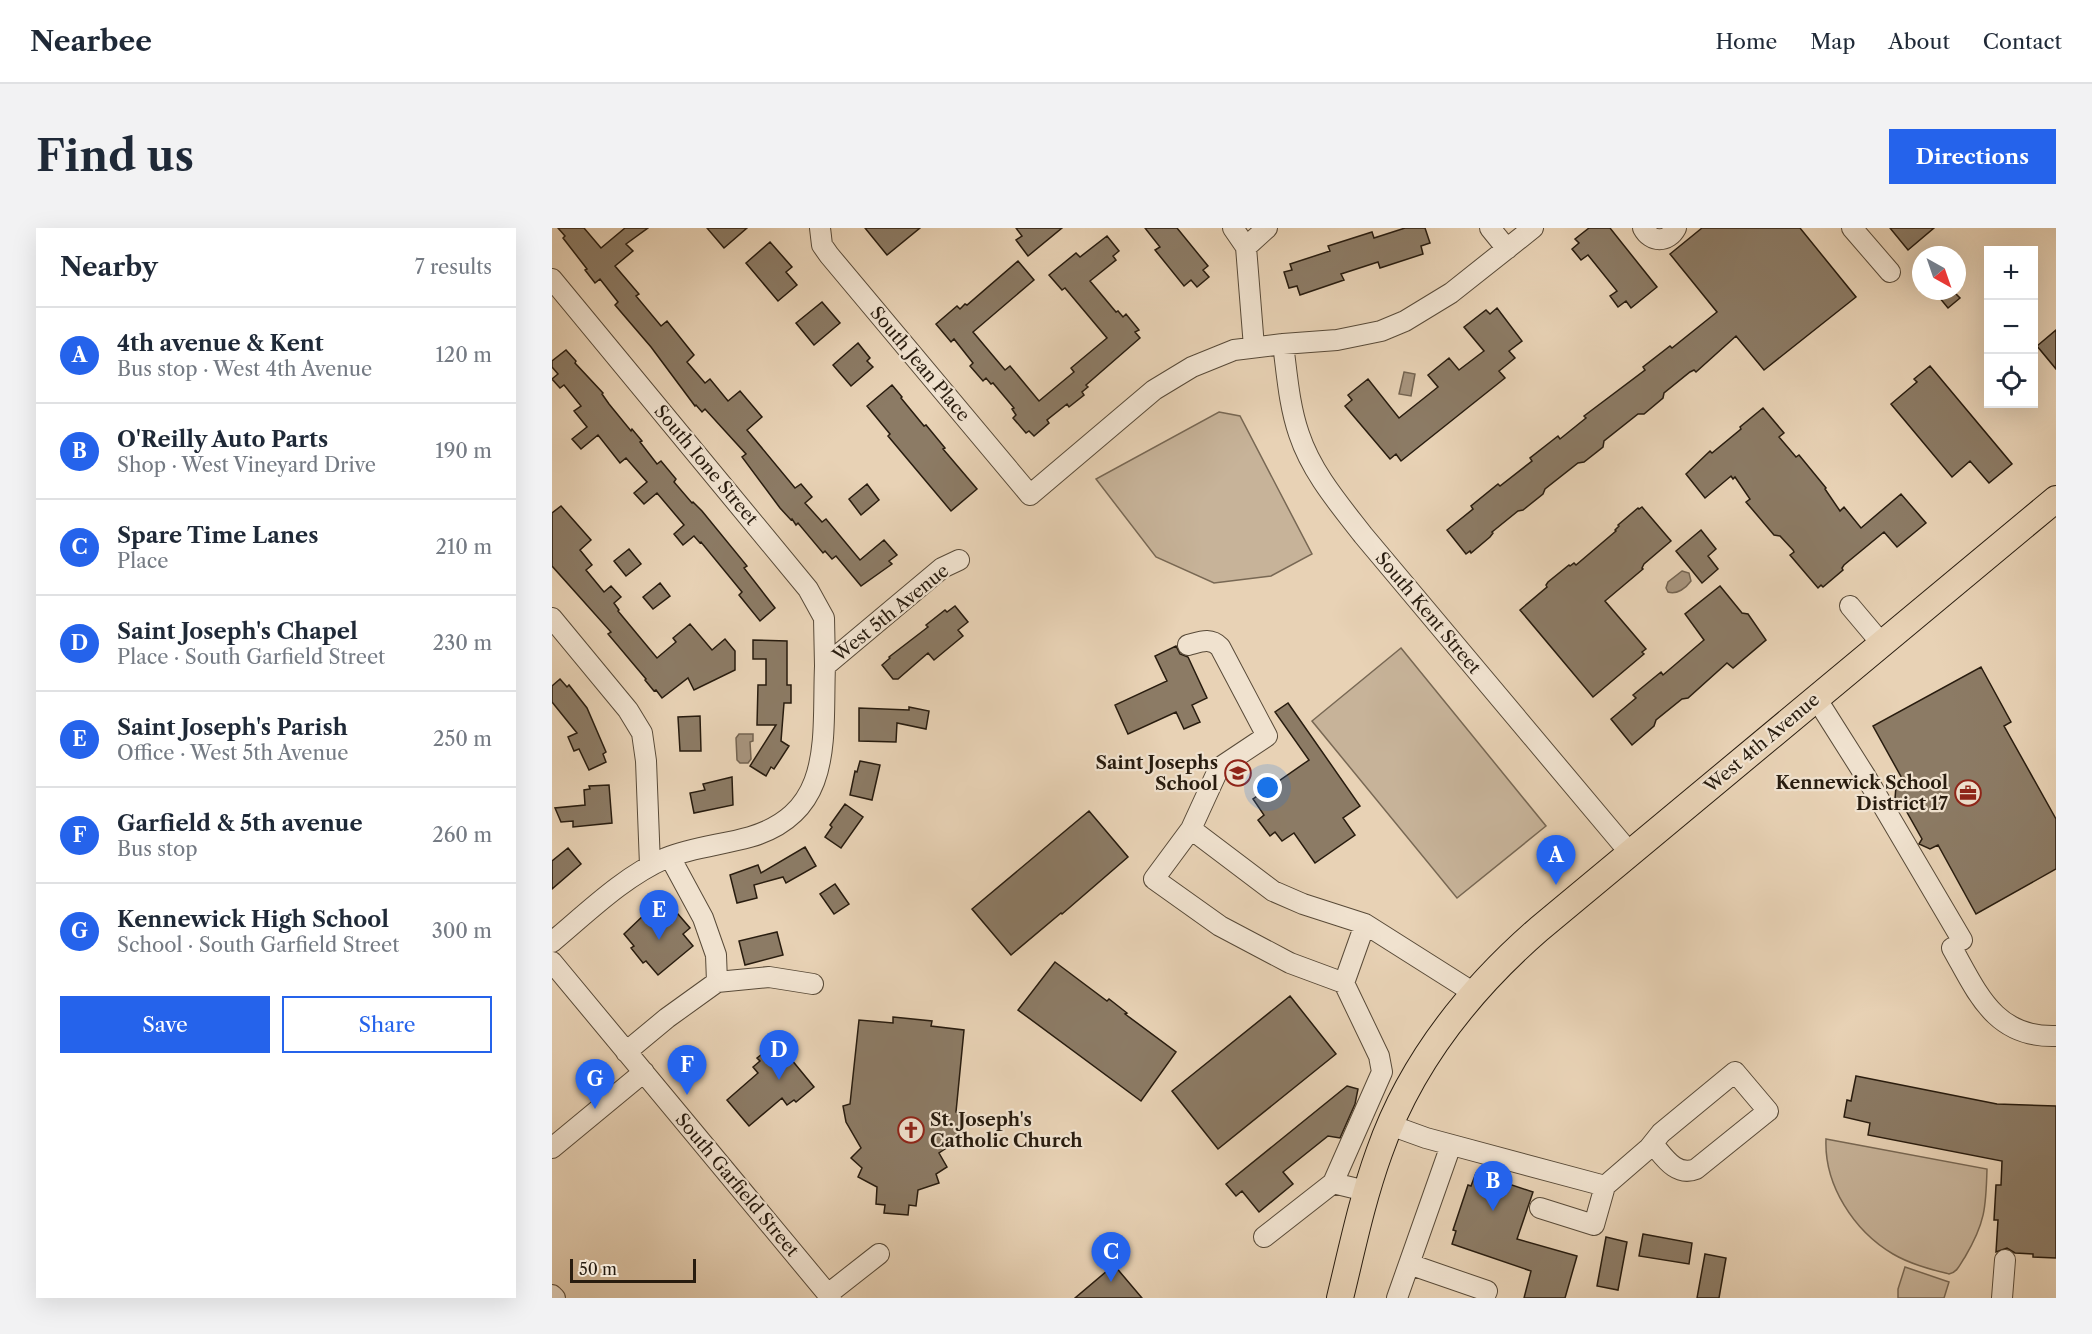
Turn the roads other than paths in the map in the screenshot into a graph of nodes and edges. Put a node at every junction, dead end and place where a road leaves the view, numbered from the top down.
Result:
1 (820, 228) edge
2 (1233, 228) edge
3 (1267, 228) edge
4 (1490, 228) edge
5 (1533, 228) edge
6 (1643, 228) edge
7 (1676, 228) edge
8 (1852, 228) edge
9 (1246, 247) junction
10 (1507, 249) junction
11 (1890, 272) dead end
12 (552, 279) edge
13 (1283, 344) junction
14 (1254, 347) junction
15 (2056, 499) edge
16 (959, 560) dead end
17 (1851, 606) dead end
18 (552, 618) edge
19 (1882, 644) junction
20 (1188, 645) dead end
21 (825, 666) junction
22 (1816, 698) junction
23 (1191, 829) junction
24 (1630, 853) junction
25 (670, 857) junction
26 (650, 865) junction
27 (1365, 924) junction
28 (552, 942) edge
29 (552, 962) edge
30 (717, 982) junction
31 (1344, 983) junction
32 (813, 984) dead end
33 (1474, 993) junction
34 (2056, 1036) edge
35 (626, 1052) junction
36 (644, 1072) junction
37 (1382, 1072) junction
38 (1408, 1086) junction
39 (1390, 1125) junction
40 (1653, 1144) junction
41 (1451, 1145) junction
42 (552, 1148) edge
43 (1333, 1183) junction
44 (1605, 1186) junction
45 (1366, 1191) junction
46 (1540, 1208) dead end
47 (1264, 1237) dead end
48 (879, 1254) dead end
49 (2005, 1260) dead end
50 (1409, 1264) junction
51 (829, 1296) edge
52 (1340, 1298) edge
53 (1397, 1298) edge
54 (1484, 1298) edge
55 (2002, 1298) edge

1 - 14 street, South Jean Place
2 - 9 street
3 - 9 street
4 - 10 street
5 - 10 street
6 - 7 street
8 - 11 street
9 - 14 street
10 - 13 street
12 - 21 street, South Ione Street
13 - 14 street
13 - 24 street, South Kent Street
15 - 19 main road, West 4th Avenue
16 - 21 street, West 5th Avenue
17 - 19 street
18 - 26 street
19 - 22 main road, West 4th Avenue
20 - 23 street
21 - 25 street, West 5th Avenue
22 - 24 main road, West 4th Avenue
22 - 34 street
23 - 27 street
23 - 31 street
24 - 33 main road, West 4th Avenue
25 - 26 street, West 5th Avenue
25 - 30 street
26 - 28 street, West 5th Avenue
27 - 31 street
27 - 33 street
29 - 35 street, South Garfield Street
30 - 32 street
30 - 35 street
31 - 37 street
33 - 38 main road, West 4th Avenue
35 - 36 street, South Garfield Street
36 - 42 street
36 - 51 street, South Garfield Street
37 - 38 street
37 - 43 street
38 - 39 main road, West 4th Avenue
39 - 41 street
39 - 45 main road, West 4th Avenue
40 - 40 street
40 - 44 street
41 - 44 street
41 - 50 street
43 - 45 street
43 - 47 street
44 - 46 street
45 - 52 main road, West 4th Avenue
48 - 51 street
49 - 55 street
50 - 53 street
50 - 54 street

